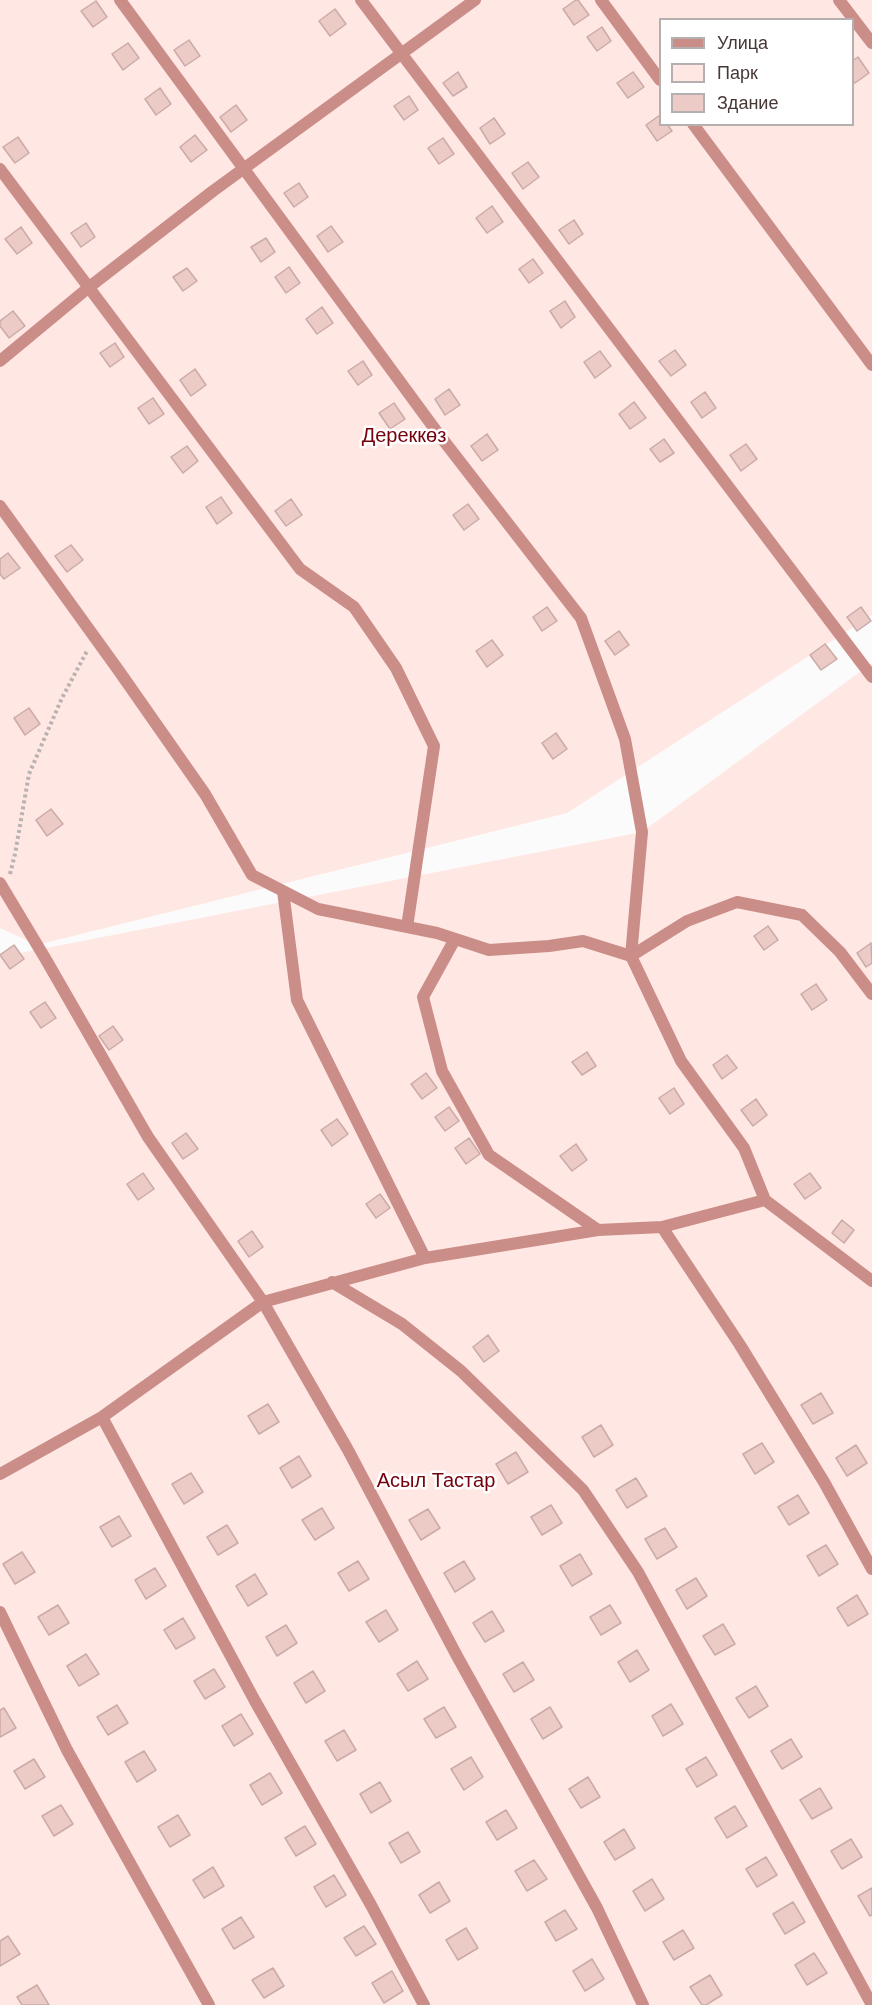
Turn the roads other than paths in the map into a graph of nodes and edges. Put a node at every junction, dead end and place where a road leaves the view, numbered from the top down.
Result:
1 (120, 0) edge
2 (361, 0) edge
3 (475, 0) edge
4 (601, 0) edge
5 (839, 0) edge
6 (853, 18) edge
7 (854, 20) edge
8 (872, 43) edge
9 (401, 53) junction
10 (659, 79) edge
11 (694, 126) edge
12 (245, 168) junction
13 (0, 170) edge
14 (88, 288) junction
15 (0, 360) edge
16 (872, 365) edge
17 (0, 507) edge
18 (872, 677) edge
19 (3, 888) edge
20 (283, 891) junction
21 (407, 927) junction
22 (455, 939) junction
23 (631, 956) junction
24 (872, 994) edge
25 (765, 1200) junction
26 (662, 1227) junction
27 (598, 1230) junction
28 (425, 1258) junction
29 (872, 1281) edge
30 (332, 1282) junction
31 (263, 1302) junction
32 (102, 1418) junction
33 (0, 1474) edge
34 (872, 1569) edge
35 (0, 1612) edge
36 (209, 2005) edge
37 (424, 2005) edge
38 (643, 2005) edge
39 (872, 2005) edge

1 - 12 street
2 - 9 street
3 - 9 street
4 - 10 street
5 - 6 street
7 - 8 street
9 - 12 street
9 - 18 street
11 - 16 street
12 - 14 street
12 - 23 street
13 - 14 street
14 - 15 street
14 - 21 street
17 - 20 street
19 - 31 street
20 - 21 street
20 - 28 street
21 - 22 street
22 - 23 street
22 - 27 street
23 - 24 street
23 - 25 street
25 - 26 street
25 - 29 street
26 - 27 street
26 - 34 street
27 - 28 street
28 - 30 street
30 - 31 street
30 - 39 street
31 - 32 street
31 - 38 street
32 - 33 street
32 - 37 street
35 - 36 street

